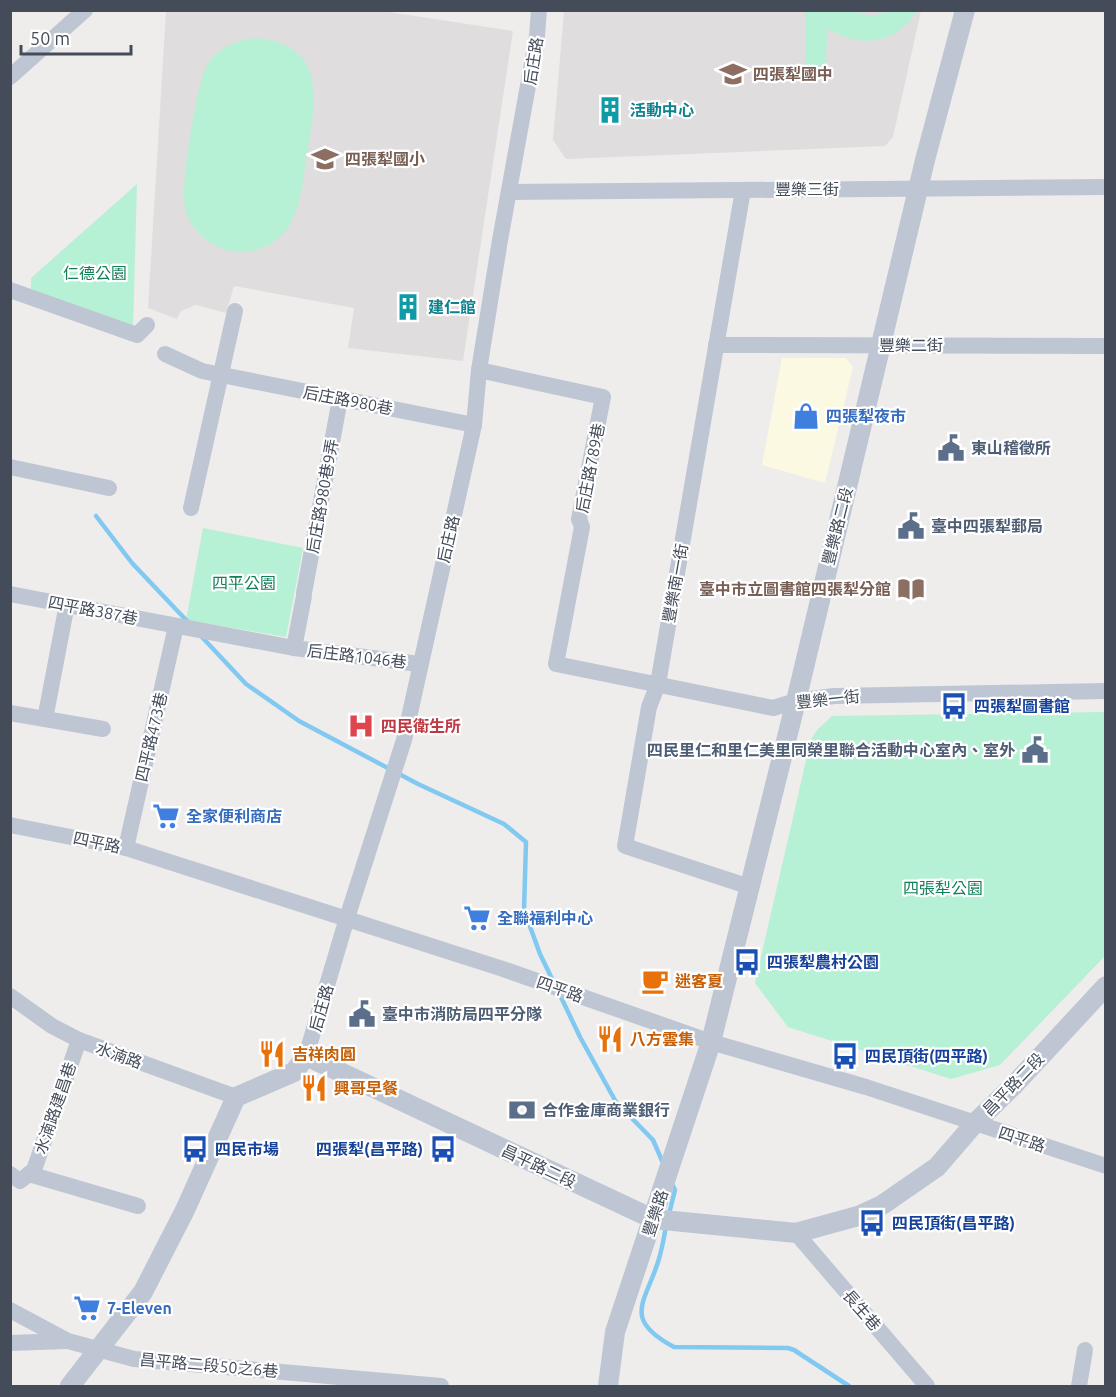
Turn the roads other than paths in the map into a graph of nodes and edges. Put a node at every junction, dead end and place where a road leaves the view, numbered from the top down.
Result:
1 (85, 10) edge
2 (539, 10) edge
3 (965, 10) edge
4 (10, 77) edge
5 (1106, 187) edge
6 (743, 190) junction
7 (919, 190) junction
8 (509, 192) junction
9 (10, 290) edge
10 (235, 311) dead end
11 (147, 325) dead end
12 (716, 345) junction
13 (880, 345) junction
14 (1106, 346) edge
15 (165, 354) dead end
16 (479, 370) junction
17 (222, 374) junction
18 (340, 399) junction
19 (474, 425) junction
20 (10, 467) edge
21 (109, 488) dead end
22 (191, 508) dead end
23 (10, 594) edge
24 (304, 595) joint
25 (67, 604) junction
26 (176, 626) junction
27 (294, 648) junction
28 (419, 664) junction
29 (556, 664) joint
30 (658, 684) junction
31 (1106, 691) edge
32 (796, 701) junction
33 (10, 713) edge
34 (45, 719) junction
35 (103, 729) dead end
36 (10, 825) edge
37 (126, 848) junction
38 (750, 887) junction
39 (347, 918) junction
40 (1106, 986) edge
41 (10, 996) edge
42 (79, 1040) junction
43 (711, 1042) junction
44 (306, 1056) junction
45 (237, 1097) junction
46 (975, 1123) junction
47 (1106, 1166) edge
48 (10, 1174) edge
49 (29, 1174) junction
50 (138, 1206) dead end
51 (653, 1219) junction
52 (796, 1233) junction
53 (10, 1310) edge
54 (68, 1341) junction
55 (10, 1343) edge
56 (99, 1350) junction
57 (1085, 1350) dead end
58 (306, 1380) edge
59 (70, 1386) edge
60 (441, 1386) edge
61 (608, 1386) edge
62 (927, 1386) edge
63 (1079, 1386) edge

1 - 4 street
2 - 8 street, 后庄路
3 - 7 street, 豐樂路二段
5 - 7 street, 豐樂三街
6 - 7 street, 豐樂三街
6 - 8 street, 豐樂三街
6 - 12 street, 豐樂南一街
7 - 13 street, 豐樂路二段
8 - 16 street, 后庄路
9 - 11 street
10 - 17 street
12 - 13 street, 豐樂二街
12 - 30 street, 豐樂南一街
13 - 14 street, 豐樂二街
13 - 32 street, 豐樂路二段
15 - 17 street, 后庄路980巷
16 - 19 street, 后庄路
16 - 29 street, 后庄路789巷
17 - 18 street, 后庄路980巷
17 - 22 street
18 - 19 street, 后庄路980巷
18 - 24 street, 后庄路980巷9弄
19 - 28 street, 后庄路
20 - 21 street
23 - 25 street, 四平路387巷
24 - 27 street, 后庄路1046巷
25 - 26 street, 四平路387巷
25 - 34 street
26 - 27 street, 后庄路1046巷
26 - 37 street, 四平路473巷
27 - 28 street, 后庄路1046巷
28 - 39 street, 后庄路
29 - 30 street, 豐樂一街
30 - 32 street, 豐樂一街
30 - 38 street, 豐樂南一街
31 - 32 street, 豐樂一街
32 - 38 street, 豐樂路二段
33 - 34 street
34 - 35 street
36 - 37 street, 四平路
37 - 39 street, 四平路
38 - 43 street, 豐樂路二段
39 - 43 street, 四平路
39 - 44 street, 后庄路
40 - 46 street, 昌平路二段
41 - 42 street, 水湳路
42 - 45 street, 水湳路
42 - 49 street, 水湳路建昌巷
43 - 46 street, 四平路
43 - 51 street, 豐樂路
44 - 45 street
44 - 51 street, 昌平路二段
45 - 56 street
46 - 47 street, 四平路
46 - 52 street, 昌平路二段
48 - 49 street, 水湳路建昌巷
49 - 50 street, 水湳路建昌巷
51 - 52 street, 昌平路二段
51 - 61 street, 豐樂路
52 - 62 street, 長生巷
53 - 54 street
54 - 55 street
54 - 56 street, 昌平路二段50之6巷
56 - 58 street, 昌平路二段50之6巷
56 - 59 street
57 - 63 street
58 - 60 street, 昌平路二段50之6巷

